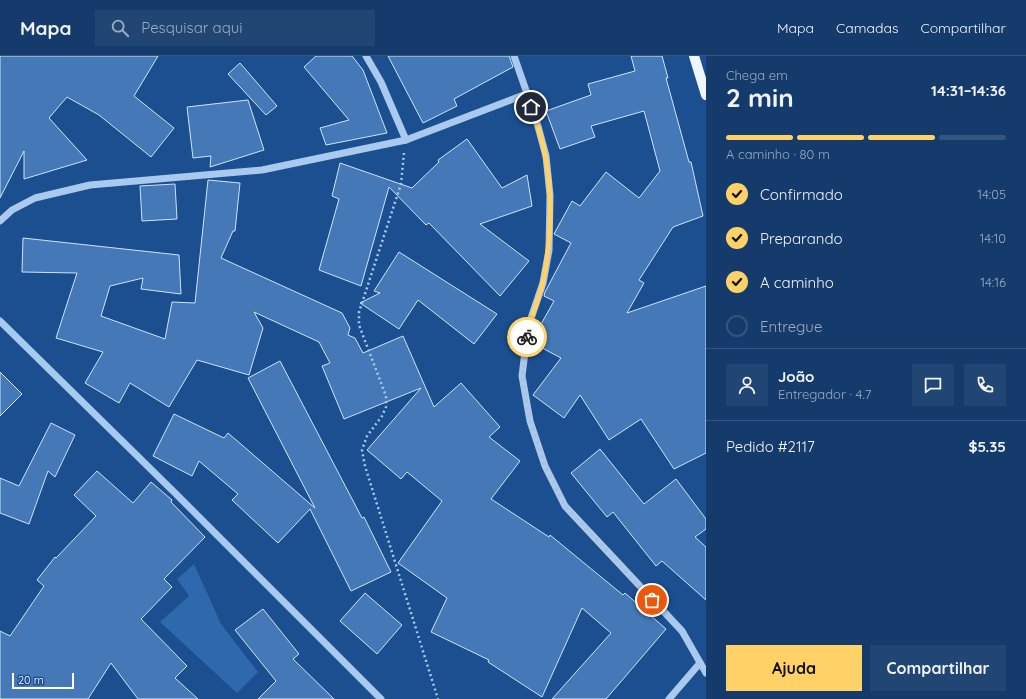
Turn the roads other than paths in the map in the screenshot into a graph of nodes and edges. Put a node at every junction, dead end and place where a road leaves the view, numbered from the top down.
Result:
1 (366, 56) edge
2 (514, 56) edge
3 (694, 56) edge
4 (526, 94) junction
5 (706, 95) edge
6 (406, 140) junction
7 (0, 221) edge
8 (0, 321) edge
9 (700, 663) junction
10 (706, 673) edge
11 (380, 699) edge
12 (669, 699) edge

1 - 6 street
2 - 4 street
3 - 5 main road
4 - 6 street
4 - 9 street
6 - 7 street
8 - 11 street
9 - 10 street
9 - 12 street

